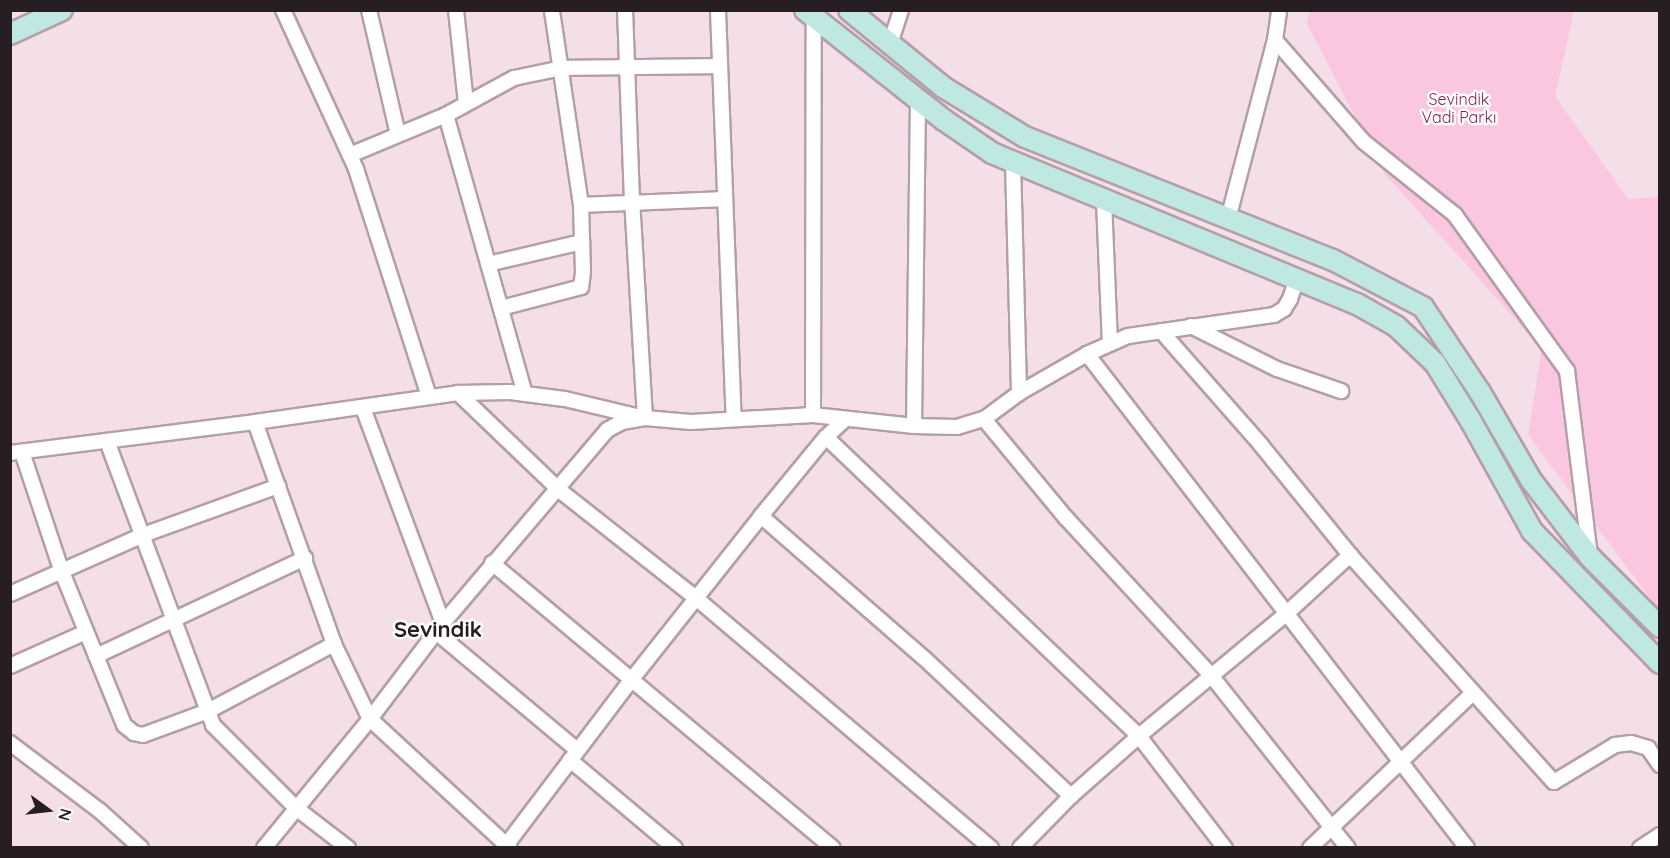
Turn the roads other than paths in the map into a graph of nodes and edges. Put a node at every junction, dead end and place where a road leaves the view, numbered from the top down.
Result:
1 (62, 10) edge
2 (283, 10) edge
3 (369, 10) edge
4 (456, 10) edge
5 (552, 10) edge
6 (625, 10) edge
7 (718, 10) edge
8 (849, 10) edge
9 (901, 10) edge
10 (1280, 10) edge
11 (810, 14) edge
12 (10, 34) edge
13 (1275, 40) junction
14 (890, 44) junction
15 (718, 66) junction
16 (626, 67) junction
17 (562, 68) junction
18 (918, 99) junction
19 (466, 103) junction
20 (446, 115) junction
21 (398, 135) junction
22 (350, 155) junction
23 (1013, 162) junction
24 (725, 199) junction
25 (632, 201) junction
26 (1104, 201) junction
27 (580, 205) junction
28 (1228, 219) junction
29 (582, 242) junction
30 (488, 264) junction
31 (1296, 279) junction
32 (501, 308) junction
33 (1191, 326) junction
34 (1161, 331) junction
35 (1110, 343) junction
36 (1087, 354) junction
37 (1341, 391) dead end
38 (458, 393) junction
39 (1019, 393) junction
40 (525, 394) junction
41 (429, 396) junction
42 (363, 408) junction
43 (813, 416) junction
44 (645, 418) junction
45 (734, 419) junction
46 (845, 419) junction
47 (984, 419) junction
48 (255, 423) junction
49 (914, 426) junction
50 (826, 437) junction
51 (107, 441) junction
52 (16, 452) edge
53 (278, 486) junction
54 (558, 489) junction
55 (760, 516) junction
56 (143, 535) junction
57 (1350, 555) junction
58 (1590, 557) junction
59 (305, 558) junction
60 (492, 563) junction
61 (62, 572) junction
62 (10, 594) edge
63 (696, 598) junction
64 (1287, 613) junction
65 (175, 621) junction
66 (439, 627) junction
67 (1659, 627) edge
68 (86, 632) junction
69 (334, 644) junction
70 (96, 656) junction
71 (1659, 663) edge
72 (10, 666) edge
73 (1210, 674) junction
74 (632, 679) junction
75 (1473, 693) junction
76 (208, 711) junction
77 (370, 719) junction
78 (1139, 736) junction
79 (10, 742) edge
80 (574, 755) junction
81 (1401, 760) junction
82 (1659, 765) edge
83 (1071, 796) junction
84 (296, 808) junction
85 (1332, 825) junction
86 (1659, 835) edge
87 (507, 846) edge
88 (141, 848) edge
89 (264, 848) edge
90 (348, 848) edge
91 (675, 848) edge
92 (833, 848) edge
93 (991, 848) edge
94 (1020, 848) edge
95 (1225, 848) edge
96 (1310, 848) edge
97 (1348, 848) edge
98 (1467, 848) edge
99 (1640, 848) edge

1 - 12 main road
2 - 22 street
3 - 21 street
4 - 19 street
5 - 17 street
6 - 16 street
7 - 15 street
8 - 14 main road
9 - 14 street
10 - 13 street
11 - 18 main road
11 - 43 street
13 - 28 street
13 - 58 street
14 - 28 main road
15 - 16 street
15 - 24 street
16 - 17 street
16 - 25 street
17 - 19 street
17 - 27 street
18 - 23 main road
18 - 49 street
19 - 20 street
20 - 21 street
20 - 30 street
21 - 22 street
22 - 41 street
23 - 26 main road
23 - 39 street
24 - 25 street
24 - 45 street
25 - 27 street
25 - 44 street
26 - 31 main road
26 - 35 street
27 - 29 street
28 - 58 main road
29 - 30 street
29 - 32 street
30 - 32 street
31 - 33 street
31 - 71 main road
32 - 40 street
33 - 34 street
33 - 37 street
34 - 35 street
34 - 57 street
35 - 36 street
36 - 39 street
36 - 64 street
38 - 40 street
38 - 41 street
38 - 54 street
39 - 47 street
40 - 44 street
41 - 42 street
42 - 48 street
42 - 66 street
43 - 45 street
43 - 46 street
44 - 45 street
44 - 54 street
46 - 49 street
46 - 50 street
47 - 49 street
47 - 73 street
48 - 51 street
48 - 53 street
50 - 55 street
50 - 78 street
51 - 52 street
51 - 56 street
52 - 61 street
53 - 56 street
53 - 59 street
54 - 60 street
54 - 63 street
55 - 63 street
55 - 83 street
56 - 61 street
56 - 65 street
57 - 64 street
57 - 75 street
58 - 67 main road
59 - 65 street
59 - 69 street
60 - 66 street
60 - 74 street
61 - 62 street
61 - 68 street
63 - 74 street
63 - 93 street
64 - 73 street
64 - 81 street
65 - 70 street
65 - 76 street
66 - 77 street
66 - 80 street
68 - 70 street
68 - 72 street
69 - 76 street
69 - 77 street
70 - 76 street
73 - 78 street
73 - 85 street
74 - 80 street
74 - 92 street
75 - 81 street
75 - 82 street
76 - 84 street
77 - 84 street
77 - 87 street
78 - 83 street
78 - 95 street
79 - 88 street
80 - 87 street
80 - 91 street
81 - 85 street
81 - 98 street
83 - 94 street
84 - 89 street
84 - 90 street
85 - 96 street
85 - 97 street
86 - 99 street

